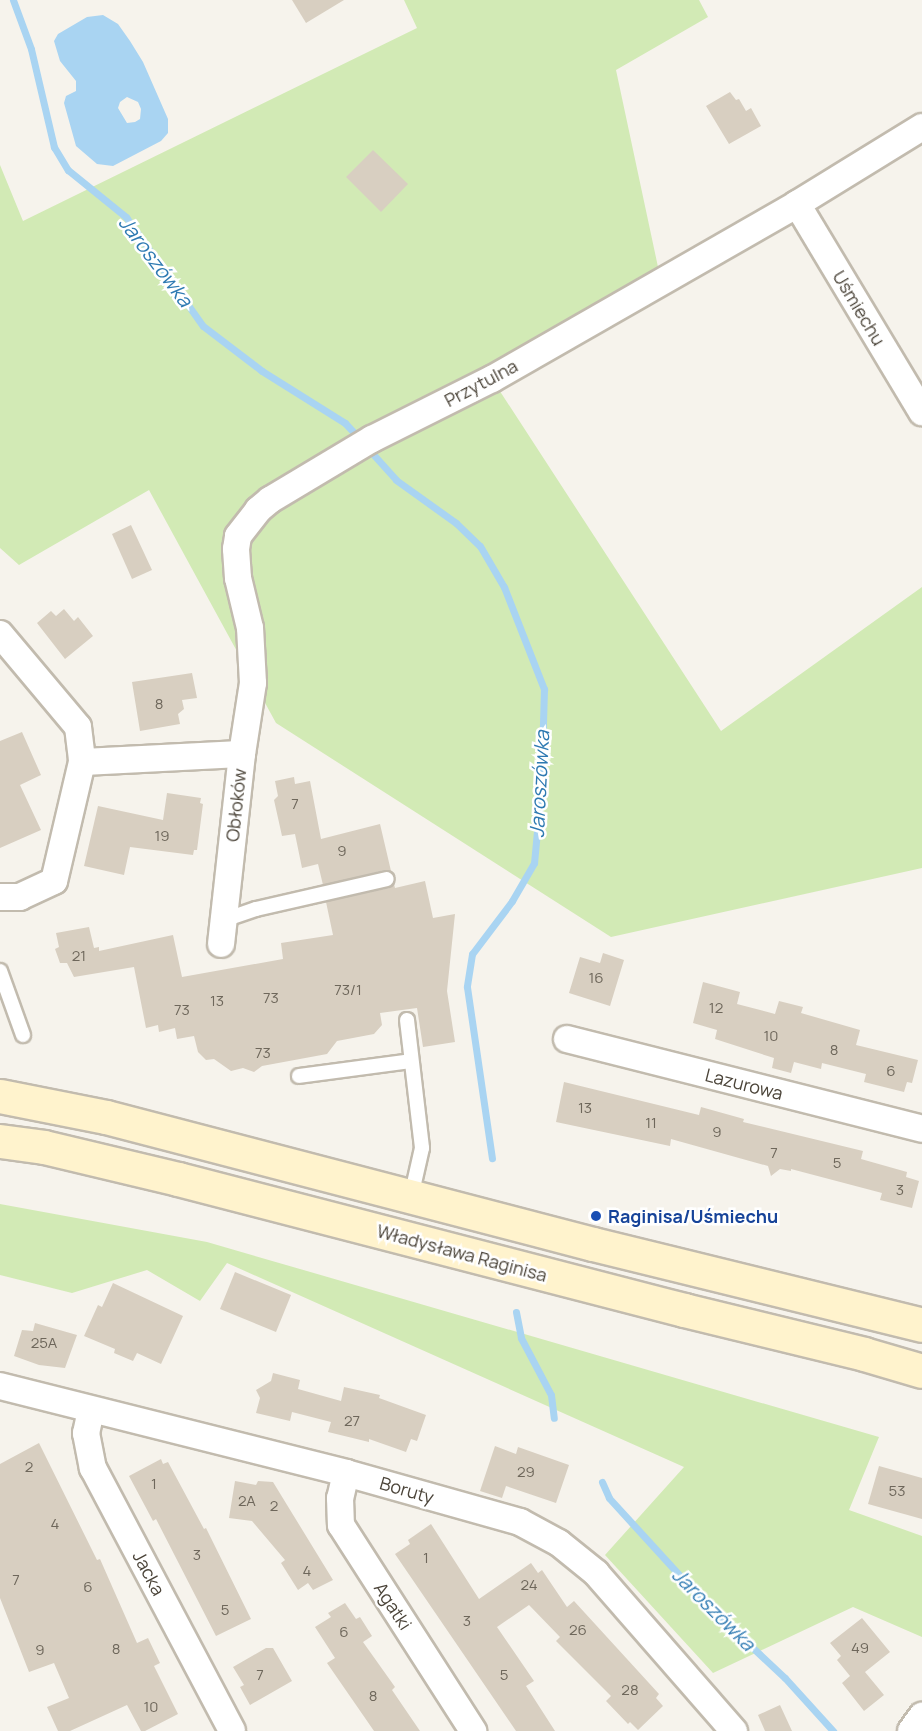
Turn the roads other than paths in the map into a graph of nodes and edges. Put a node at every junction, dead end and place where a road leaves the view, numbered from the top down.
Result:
1 (922, 126) edge
2 (797, 204) junction
3 (922, 412) edge
4 (0, 634) edge
5 (242, 754) junction
6 (82, 762) junction
7 (387, 879) dead end
8 (0, 897) edge
9 (222, 932) joint
10 (0, 970) edge
11 (407, 1020) dead end
12 (23, 1035) dead end
13 (567, 1039) dead end
14 (411, 1061) junction
15 (299, 1076) dead end
16 (0, 1096) edge
17 (922, 1129) edge
18 (0, 1141) edge
19 (411, 1197) junction
20 (922, 1326) edge
21 (922, 1371) edge
22 (0, 1386) edge
23 (91, 1410) junction
24 (346, 1473) junction
25 (232, 1731) edge
26 (473, 1731) edge
27 (734, 1731) edge

1 - 2 street, Przytulna
2 - 3 street, Uśmiechu
2 - 5 street, Przytulna
4 - 6 street
5 - 6 street, Obłoków
5 - 9 street, Obłoków
6 - 8 street
7 - 9 lane
10 - 12 lane
11 - 14 lane
13 - 17 street, Lazurowa
14 - 15 lane
14 - 19 lane
16 - 19 main road
18 - 21 main road, Władysława Raginisa
19 - 20 main road
22 - 23 street, Boruty
23 - 24 street, Boruty
23 - 25 street, Jacka
24 - 26 street, Agatki
24 - 27 street, Boruty

